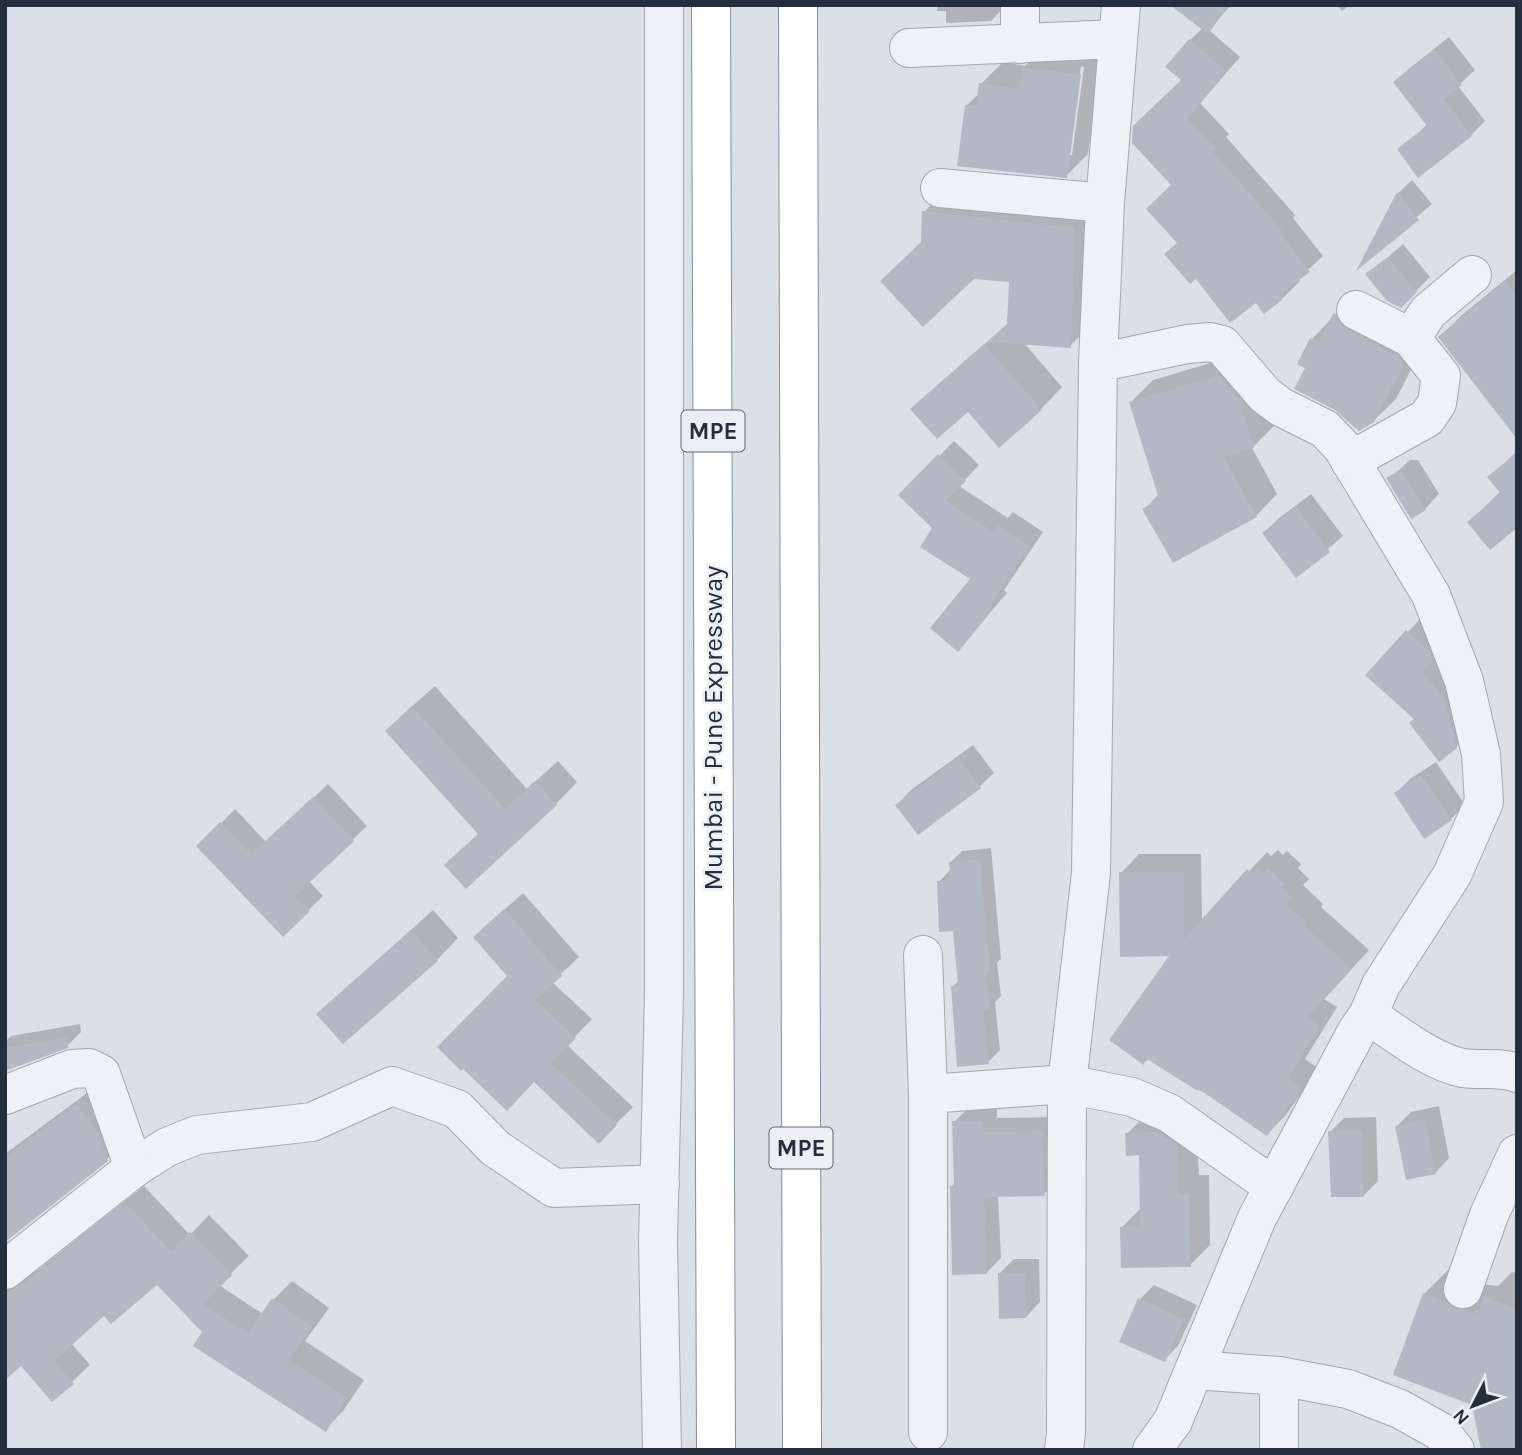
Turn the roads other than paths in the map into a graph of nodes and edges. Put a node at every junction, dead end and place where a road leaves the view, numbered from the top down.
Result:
1 (664, 5) edge
2 (711, 5) edge
3 (798, 5) edge
4 (1020, 5) edge
5 (1119, 22) edge
6 (1020, 44) junction
7 (909, 48) dead end
8 (940, 188) dead end
9 (1105, 203) junction
10 (1472, 275) dead end
11 (1356, 310) dead end
12 (1411, 338) junction
13 (1098, 363) junction
14 (1350, 461) junction
15 (923, 955) dead end
16 (1368, 1015) junction
17 (1517, 1073) edge
18 (1066, 1084) junction
19 (928, 1094) junction
20 (5, 1095) edge
21 (1517, 1154) edge
22 (134, 1168) junction
23 (660, 1184) junction
24 (1275, 1187) junction
25 (5, 1270) edge
26 (1463, 1289) dead end
27 (1194, 1370) junction
28 (1279, 1376) junction
29 (928, 1432) dead end
30 (662, 1450) edge
31 (716, 1450) edge
32 (802, 1450) edge
33 (1063, 1450) edge
34 (1152, 1450) edge
35 (1279, 1450) edge
36 (1455, 1450) edge

1 - 23 street
2 - 31 highway, Mumbai - Pune Expressway / MPE
3 - 32 highway, MPE
4 - 6 street
5 - 6 street
5 - 9 street
6 - 7 street
8 - 9 street
9 - 13 street
10 - 12 street
11 - 12 street
12 - 14 street
13 - 14 street
13 - 18 street
14 - 16 street
15 - 19 street
16 - 17 street
16 - 24 street
18 - 19 street
18 - 24 street
18 - 33 street
19 - 29 street
20 - 22 street
21 - 26 street
22 - 23 street
22 - 25 street
23 - 30 street
24 - 27 street
27 - 28 street
27 - 34 street
28 - 35 street
28 - 36 street

